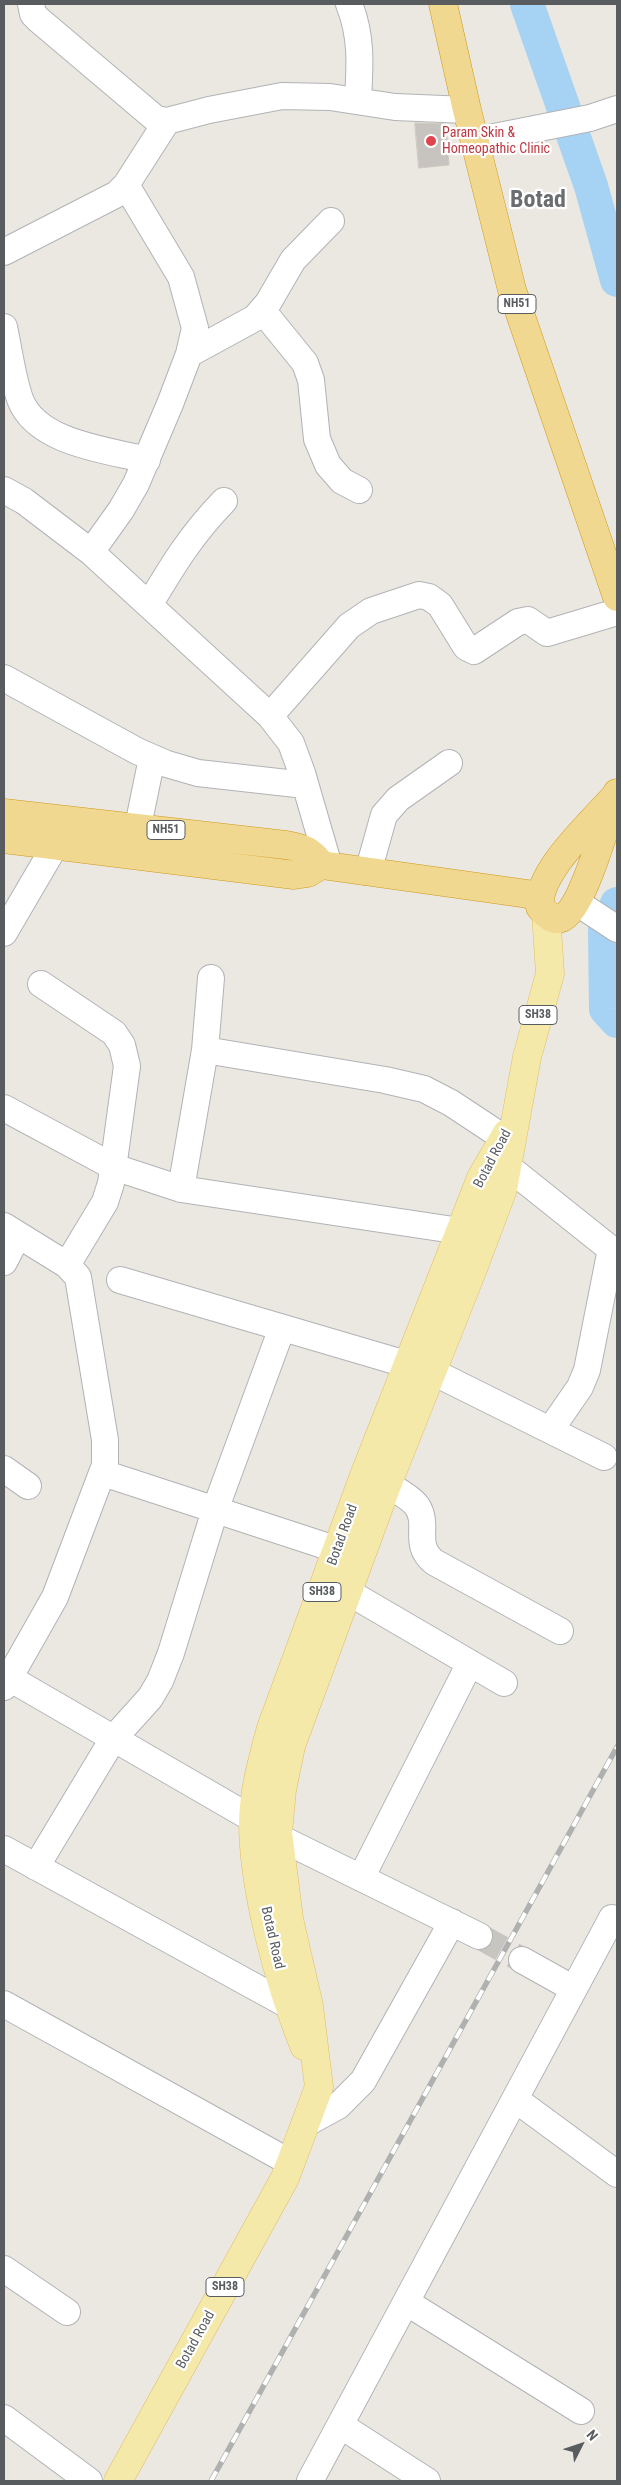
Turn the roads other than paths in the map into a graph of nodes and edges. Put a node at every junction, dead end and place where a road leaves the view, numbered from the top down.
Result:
1 (31, 4) edge
2 (349, 4) edge
3 (443, 4) edge
4 (358, 99) junction
5 (467, 110) junction
6 (616, 110) edge
7 (167, 121) junction
8 (474, 141) junction
9 (126, 185) junction
10 (331, 222) dead end
11 (4, 252) edge
12 (262, 310) junction
13 (4, 327) edge
14 (189, 354) junction
15 (146, 460) junction
16 (4, 490) edge
17 (359, 490) dead end
18 (224, 501) dead end
19 (91, 552) junction
20 (617, 597) edge
21 (149, 605) junction
22 (617, 612) edge
23 (4, 678) edge
24 (270, 716) junction
25 (152, 758) junction
26 (449, 763) dead end
27 (305, 784) junction
28 (617, 794) edge
29 (4, 813) edge
30 (70, 819) junction
31 (138, 826) junction
32 (4, 839) edge
33 (55, 845) junction
34 (586, 847) junction
35 (325, 866) junction
36 (368, 872) junction
37 (557, 907) junction
38 (617, 929) edge
39 (4, 933) edge
40 (211, 978) dead end
41 (41, 984) dead end
42 (205, 1050) junction
43 (4, 1108) edge
44 (510, 1126) junction
45 (114, 1167) junction
46 (508, 1167) junction
47 (181, 1189) junction
48 (11, 1231) edge
49 (460, 1231) junction
50 (614, 1251) edge
51 (4, 1262) edge
52 (67, 1265) junction
53 (120, 1280) dead end
54 (282, 1328) junction
55 (421, 1369) junction
56 (551, 1429) junction
57 (604, 1458) dead end
58 (4, 1469) edge
59 (103, 1473) junction
60 (376, 1479) junction
61 (28, 1486) dead end
62 (215, 1510) junction
63 (338, 1550) junction
64 (348, 1592) junction
65 (560, 1631) dead end
66 (470, 1663) junction
67 (6, 1680) edge
68 (504, 1682) dead end
69 (113, 1739) junction
70 (253, 1821) junction
71 (278, 1834) junction
72 (4, 1849) edge
73 (36, 1867) junction
74 (361, 1878) junction
75 (612, 1918) dead end
76 (452, 1922) junction
77 (479, 1936) tunnel mouth
78 (522, 1960) tunnel mouth
79 (574, 1989) junction
80 (288, 2005) junction
81 (5, 2008) edge
82 (319, 2087) junction
83 (515, 2099) junction
84 (305, 2124) junction
85 (291, 2163) junction
86 (617, 2174) edge
87 (4, 2269) edge
88 (406, 2302) junction
89 (67, 2312) dead end
90 (582, 2411) dead end
91 (4, 2418) edge
92 (340, 2425) junction
93 (89, 2481) edge
94 (118, 2481) edge
95 (310, 2481) edge
96 (428, 2481) edge

1 - 7 street
2 - 4 street
3 - 5 highway, NH51
4 - 5 street
4 - 7 street
5 - 8 highway, NH51
6 - 8 street
7 - 9 street
8 - 20 highway, NH51
9 - 11 street
9 - 14 street
10 - 12 street
12 - 14 street
12 - 17 street
13 - 15 street
14 - 15 street
15 - 19 street
16 - 19 street
18 - 21 street
19 - 21 street
21 - 24 street
22 - 24 street
23 - 25 street
24 - 27 street
25 - 27 street
25 - 31 street
26 - 36 street
27 - 35 street
28 - 34 highway
29 - 30 highway, NH51
30 - 31 highway, NH51
30 - 33 street
31 - 35 highway, NH51
32 - 33 highway, NH51
33 - 35 highway, NH51
33 - 39 street
34 - 37 highway
34 - 37 highway
35 - 36 highway
36 - 37 highway
37 - 38 street
37 - 44 main road, Botad Road / SH38
40 - 42 street
41 - 45 street
42 - 44 street
42 - 47 street
43 - 45 street
44 - 46 main road, Botad Road / SH38
44 - 49 main road, Botad Road / SH38
45 - 47 street
45 - 52 street
46 - 50 street
46 - 55 main road, Botad Road / SH38
47 - 49 street
48 - 51 street
48 - 52 street
49 - 55 main road, Botad Road / SH38
50 - 56 street
52 - 59 street
53 - 54 street
54 - 55 street
54 - 62 street
55 - 56 street
55 - 60 main road, Botad Road / SH38
56 - 57 street
58 - 61 street
59 - 62 street
59 - 67 street
60 - 63 main road, Botad Road / SH38
60 - 64 main road, Botad Road / SH38
60 - 65 street
62 - 63 street
62 - 69 street
63 - 70 main road, Botad Road / SH38
64 - 66 street
64 - 71 main road, Botad Road / SH38
66 - 68 street
66 - 74 street
67 - 69 street
69 - 70 street
69 - 73 street
70 - 71 street
70 - 80 main road, Botad Road / SH38
71 - 74 street
71 - 82 main road, Botad Road / SH38
72 - 73 street
73 - 80 street
74 - 76 street
75 - 79 street
76 - 77 street
76 - 84 street
78 - 79 street
79 - 83 street
80 - 82 main road, Botad Road / SH38
81 - 85 street
82 - 84 main road, Botad Road / SH38
83 - 86 street
83 - 88 street
84 - 85 main road, Botad Road / SH38
85 - 94 main road, Botad Road / SH38
87 - 89 street
88 - 90 street
88 - 92 street
91 - 93 street
92 - 95 street
92 - 96 street

